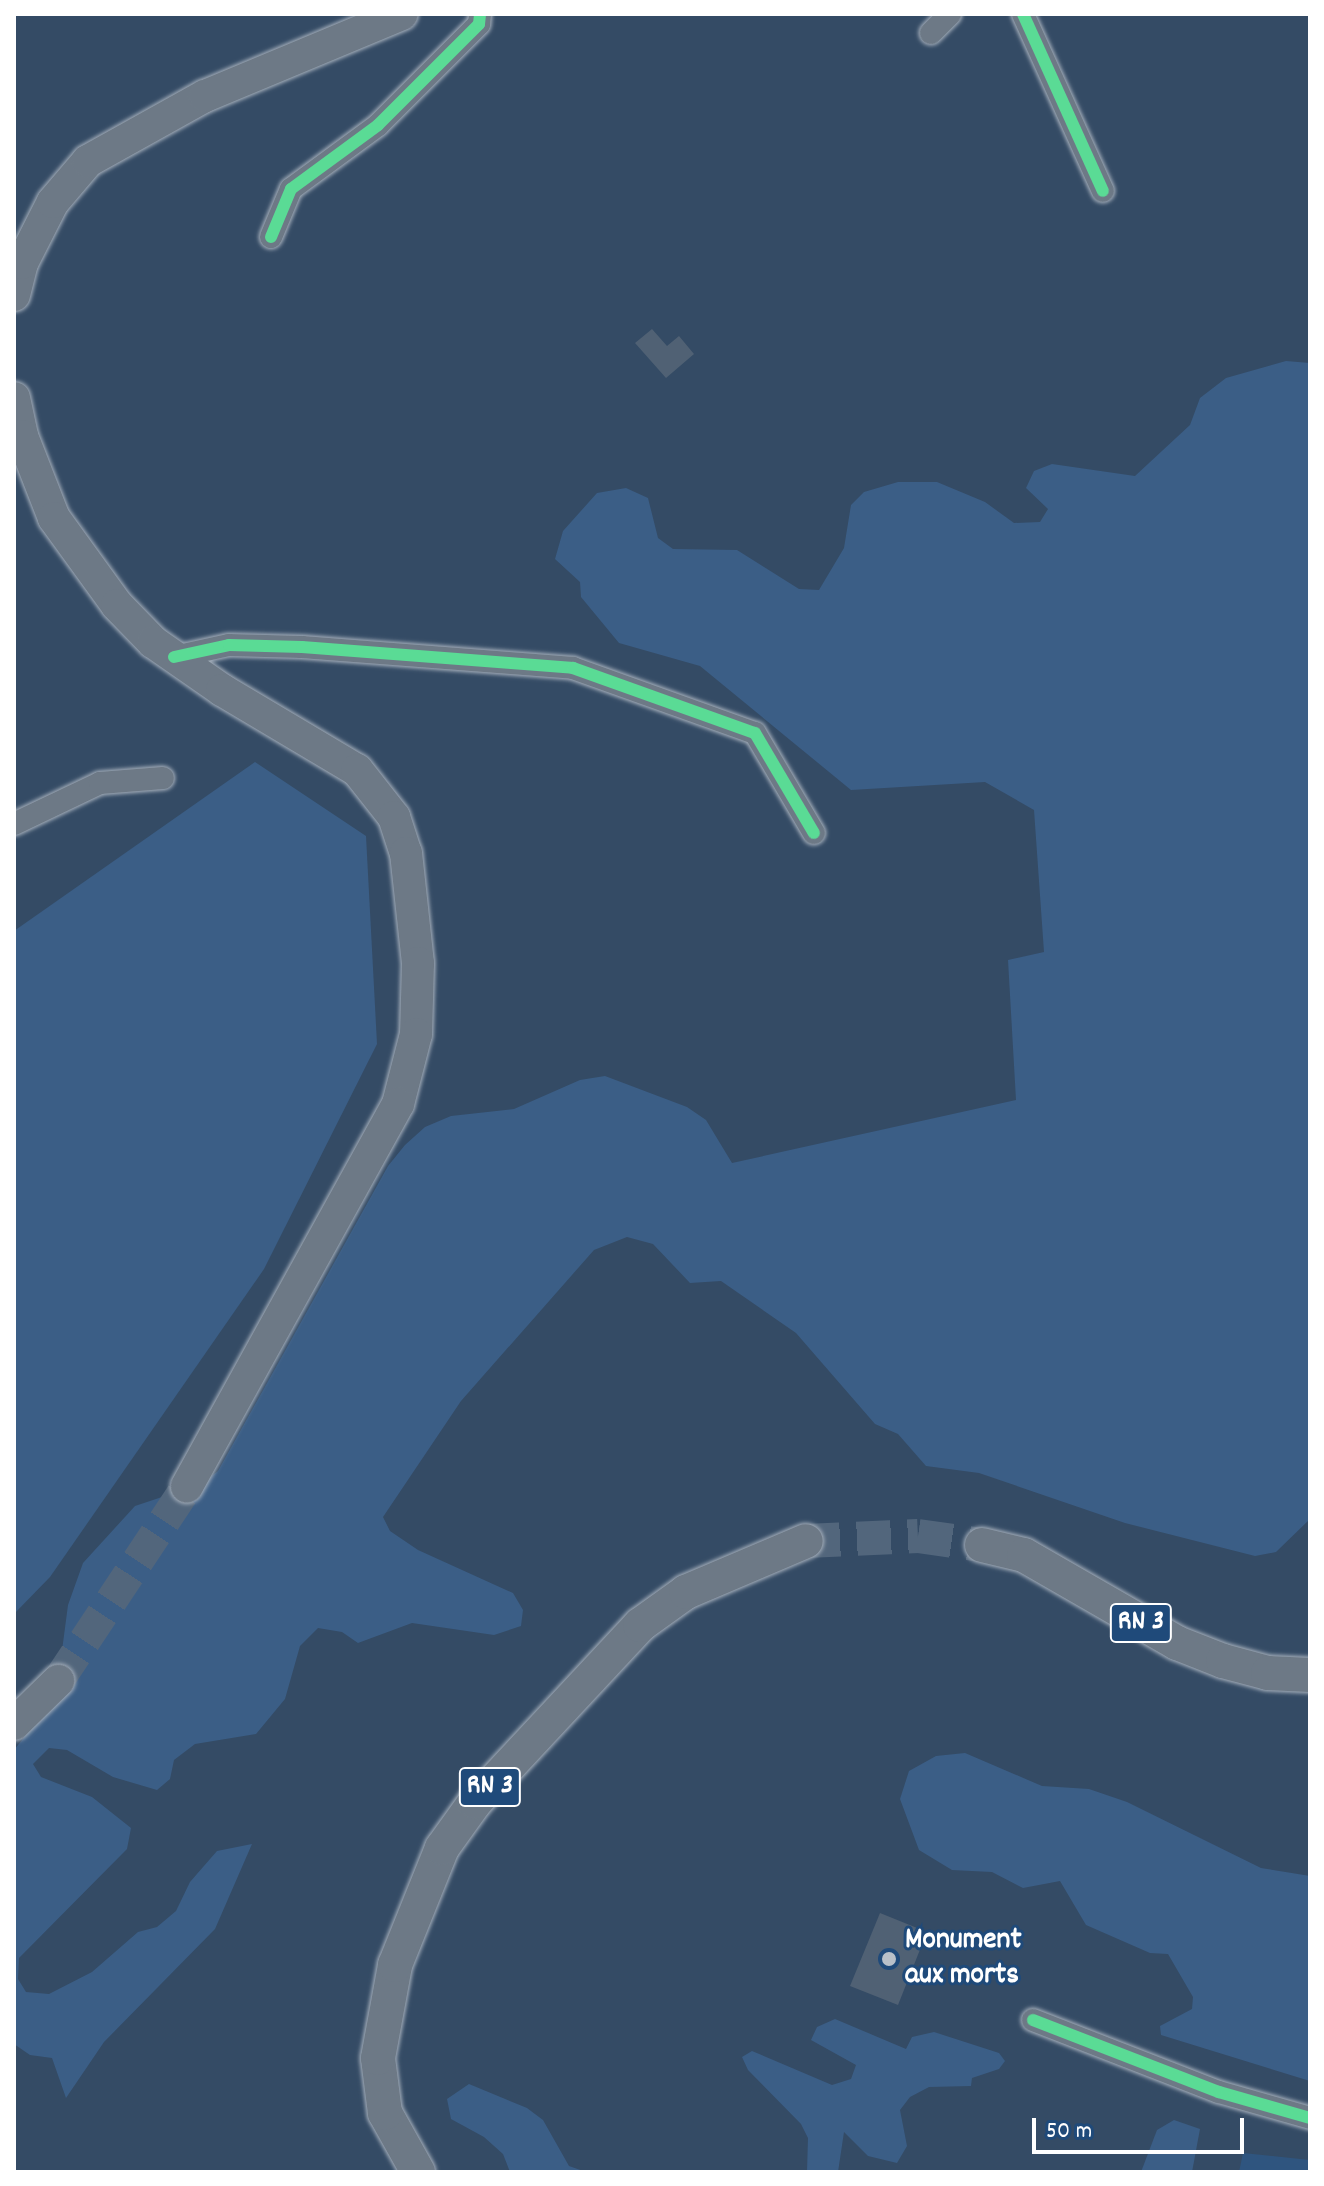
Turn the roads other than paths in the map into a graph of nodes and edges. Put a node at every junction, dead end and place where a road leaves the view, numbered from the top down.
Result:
1 (402, 14) edge
2 (480, 14) edge
3 (950, 14) edge
4 (1023, 14) edge
5 (931, 33) dead end
6 (1103, 191) dead end
7 (271, 237) dead end
8 (14, 295) edge
9 (14, 398) edge
10 (174, 657) junction
11 (163, 778) dead end
12 (14, 824) edge
13 (814, 833) dead end
14 (187, 1487) tunnel mouth
15 (806, 1541) tunnel mouth
16 (982, 1545) tunnel mouth
17 (1310, 1675) edge
18 (58, 1681) tunnel mouth
19 (14, 1724) edge
20 (1033, 2020) dead end
21 (1310, 2118) edge
22 (418, 2172) edge

1 - 8 main road
2 - 7 street
3 - 5 street
4 - 6 street
9 - 10 main road
10 - 13 street
10 - 14 main road
11 - 12 street
15 - 22 main road, RN 3
16 - 17 main road, RN 3
18 - 19 main road
20 - 21 street

